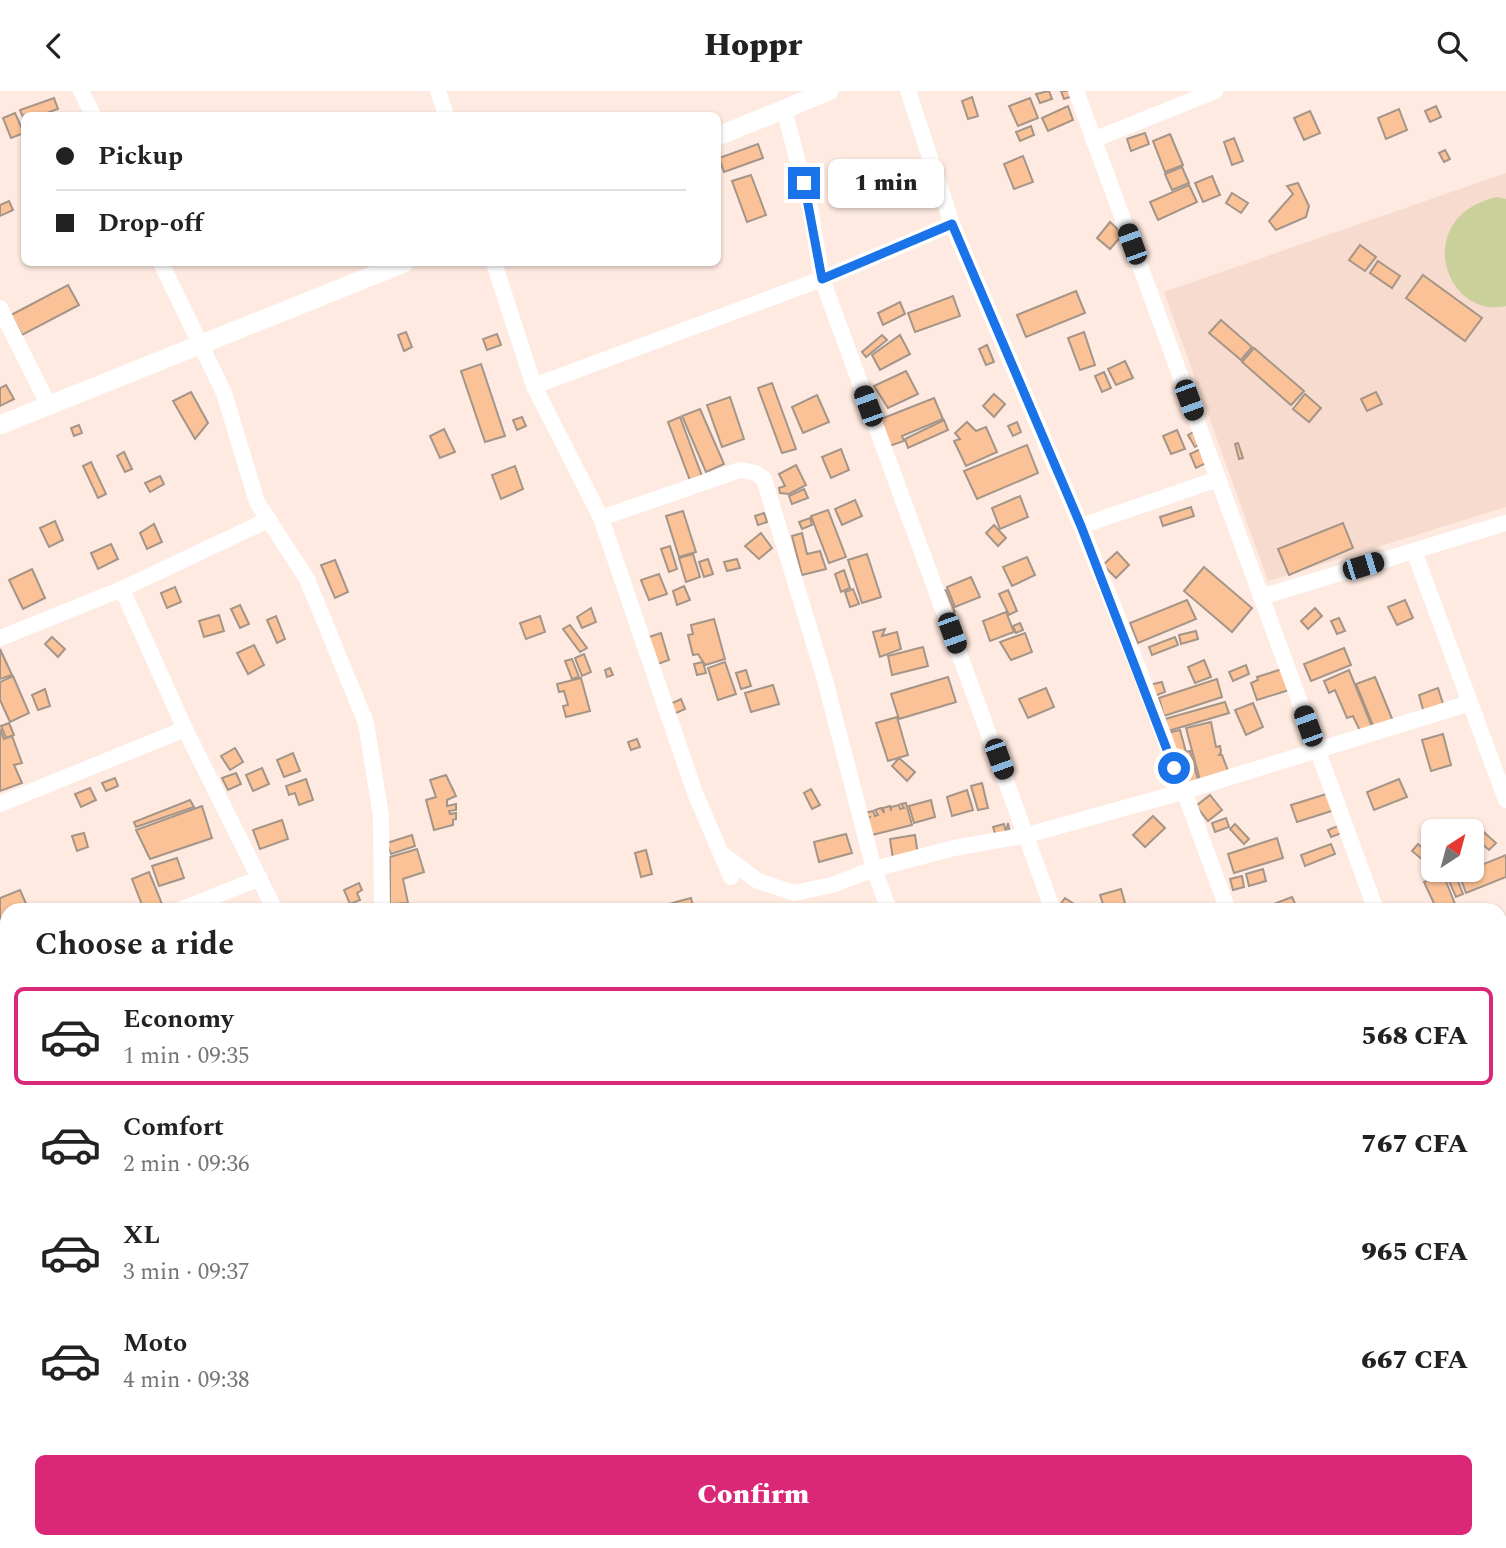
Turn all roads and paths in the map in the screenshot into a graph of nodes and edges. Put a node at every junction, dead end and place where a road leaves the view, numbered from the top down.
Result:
1 (81, 91) edge
2 (438, 91) edge
3 (829, 91) edge
4 (908, 91) edge
5 (1076, 91) edge
6 (1215, 91) edge
7 (784, 109) junction
8 (92, 112) edge
9 (445, 112) edge
10 (721, 135) edge
11 (1093, 140) junction
12 (952, 224) junction
13 (163, 266) edge
14 (396, 266) edge
15 (495, 266) edge
16 (822, 279) junction
17 (0, 308) edge
18 (199, 345) junction
19 (534, 386) junction
20 (49, 406) junction
21 (0, 425) edge
22 (1218, 479) junction
23 (601, 518) junction
24 (268, 520) junction
25 (1506, 523) edge
26 (1081, 526) junction
27 (1414, 551) junction
28 (122, 589) junction
29 (1261, 597) junction
30 (0, 638) edge
31 (1470, 703) junction
32 (185, 729) junction
33 (1318, 751) junction
34 (1182, 792) junction
35 (1506, 800) edge
36 (0, 804) edge
37 (1027, 835) junction
38 (722, 854) junction
39 (874, 869) junction
40 (731, 877) dead end
41 (260, 878) junction
42 (198, 903) edge
43 (272, 903) edge
44 (382, 903) edge
45 (886, 903) edge
46 (1051, 903) edge
47 (1225, 903) edge
48 (1373, 903) edge

1 - 8 street
2 - 9 street
3 - 7 street
4 - 12 street
5 - 11 street
6 - 11 street
7 - 10 street
7 - 16 street
11 - 22 street
12 - 16 street
12 - 26 street
13 - 18 street
14 - 18 street
15 - 19 street
16 - 19 street
16 - 37 street
17 - 20 street
18 - 20 street
18 - 24 street
19 - 23 street
20 - 21 street
22 - 26 street
22 - 29 street
23 - 38 street
23 - 39 street
24 - 28 street
24 - 44 street
25 - 27 street
26 - 34 street
27 - 29 street
27 - 31 street
28 - 30 street
28 - 32 street
29 - 33 street
31 - 33 street
31 - 35 street
32 - 36 street
32 - 41 street
33 - 34 street
33 - 48 street
34 - 37 street
34 - 47 street
37 - 39 street
37 - 46 street
38 - 39 street
38 - 40 street
39 - 45 street
41 - 42 street
41 - 43 street

